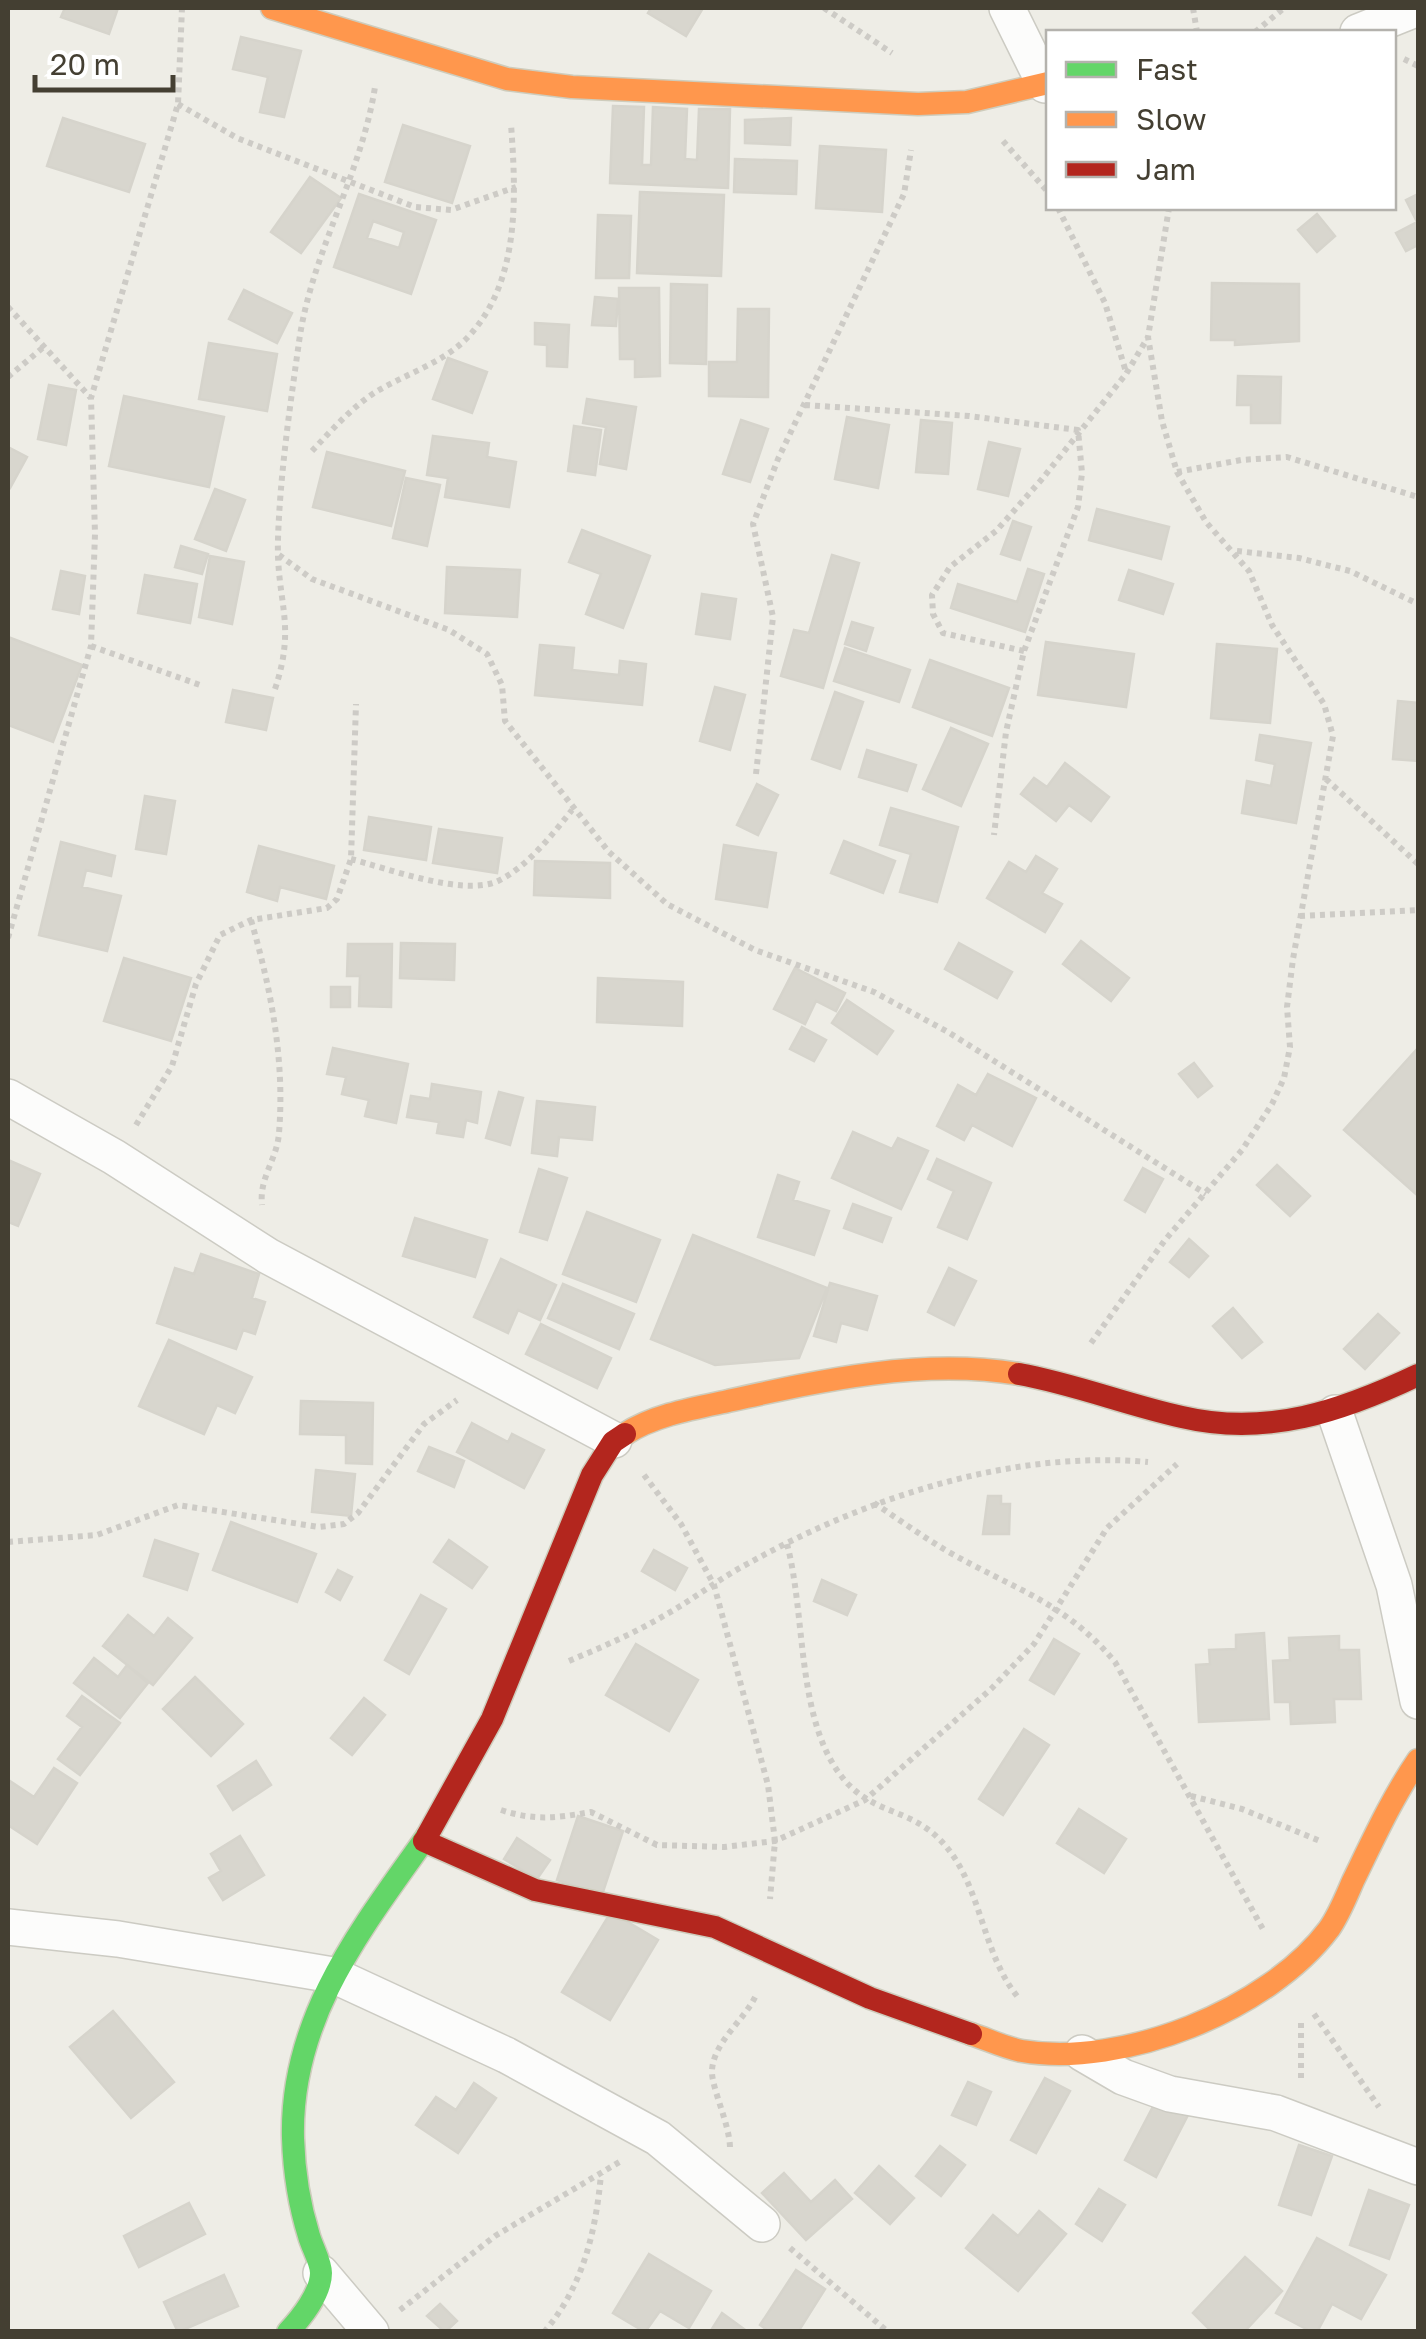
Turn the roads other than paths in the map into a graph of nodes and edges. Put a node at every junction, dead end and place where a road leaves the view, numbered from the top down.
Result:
1 (272, 8) edge
2 (1007, 8) edge
3 (1418, 8) edge
4 (377, 24) edge
5 (1363, 30) edge
6 (1046, 84) edge
7 (8, 1097) edge
8 (1418, 1375) edge
9 (1336, 1413) junction
10 (614, 1440) junction
11 (1418, 1701) edge
12 (1418, 1760) edge
13 (424, 1841) junction
14 (8, 1927) edge
15 (333, 1975) junction
16 (1082, 2053) junction
17 (1418, 2167) edge
18 (762, 2224) road end
19 (321, 2272) junction
20 (381, 2325) edge
21 (288, 2332) edge

1 - 4 street
2 - 6 street
3 - 5 street
4 - 6 street
7 - 10 street
8 - 9 street
9 - 10 street
9 - 11 street
10 - 13 street
12 - 16 street
13 - 15 street
13 - 16 street
14 - 15 street
15 - 18 street
15 - 19 street
16 - 17 street
19 - 20 street
19 - 21 street

